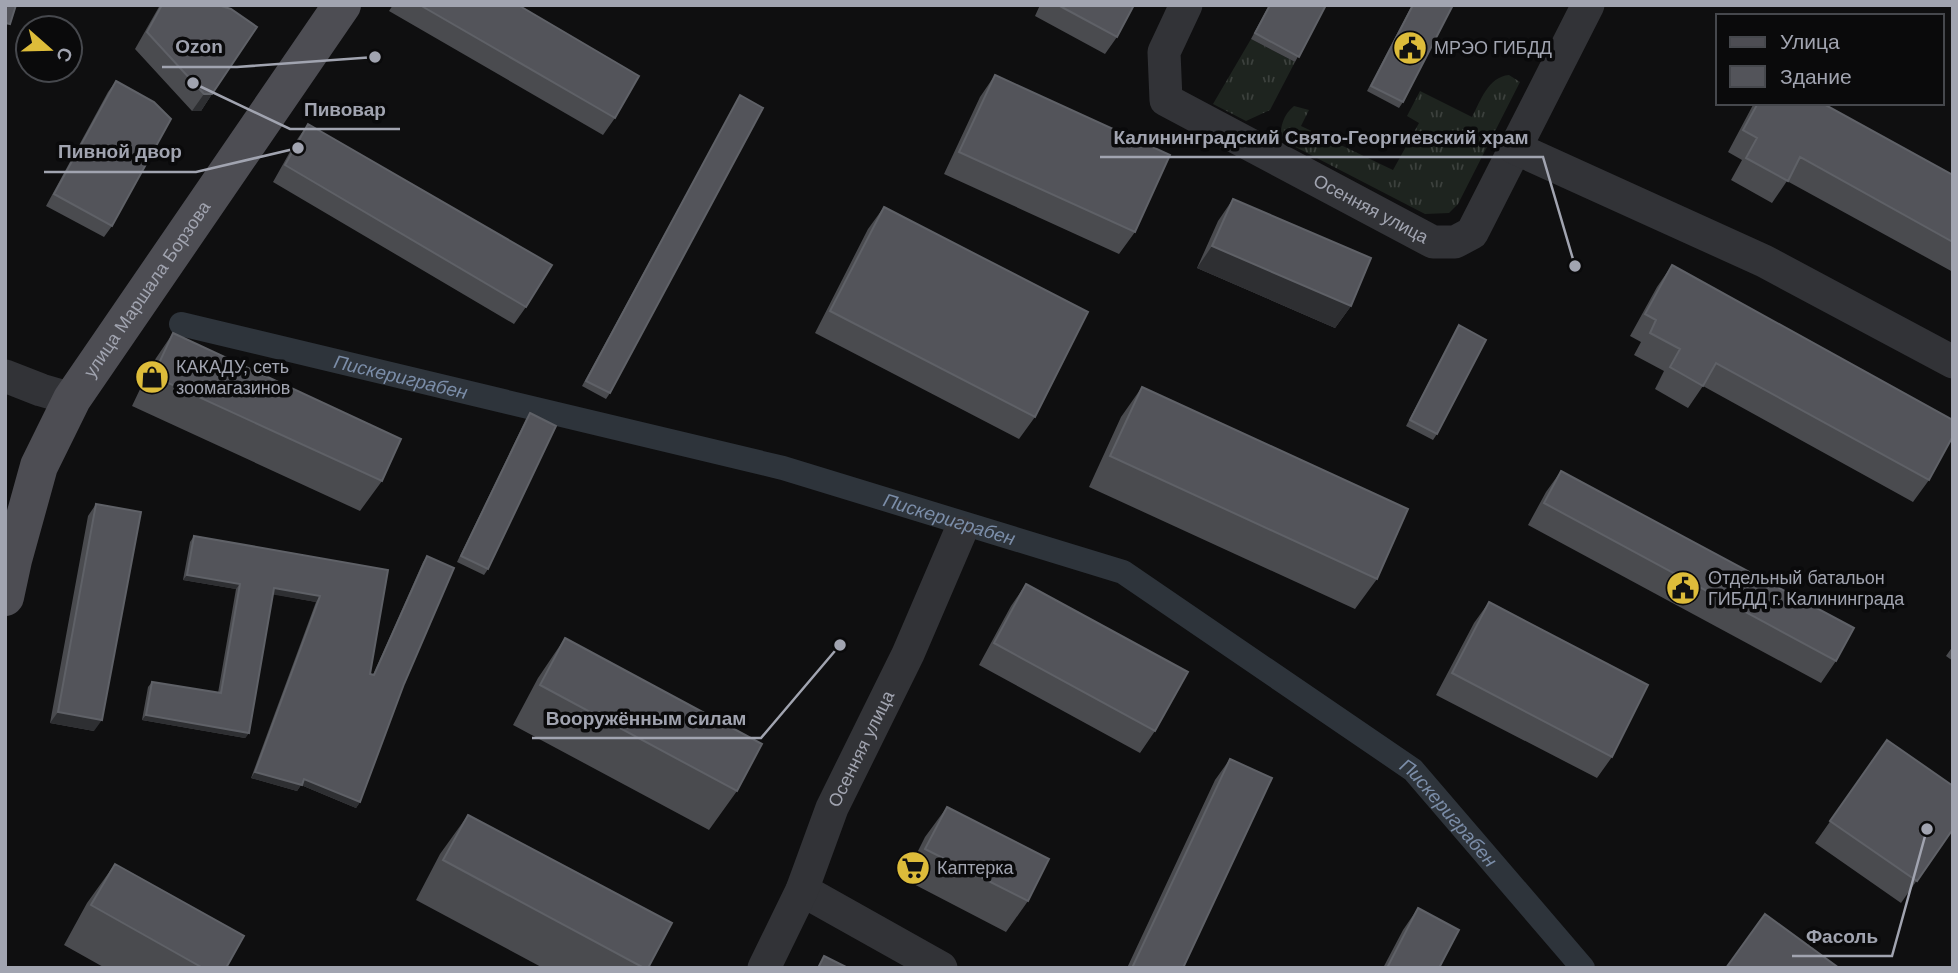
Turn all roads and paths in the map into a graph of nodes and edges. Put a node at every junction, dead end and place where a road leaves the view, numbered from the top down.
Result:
1 (341, 5) edge
2 (1186, 5) edge
3 (1588, 5) edge
4 (1515, 148) junction
5 (1953, 362) edge
6 (5, 376) edge
7 (72, 399) junction
8 (960, 533) dead end
9 (5, 597) edge
10 (802, 890) junction
11 (764, 968) edge
12 (941, 968) edge

1 - 7 main road, улица Маршала Борзова
2 - 4 street, Осенняя улица
3 - 4 street, Осенняя улица
4 - 5 street
6 - 7 street
7 - 9 main road, улица Маршала Борзова
8 - 10 street, Осенняя улица
10 - 11 street, Осенняя улица
10 - 12 street

